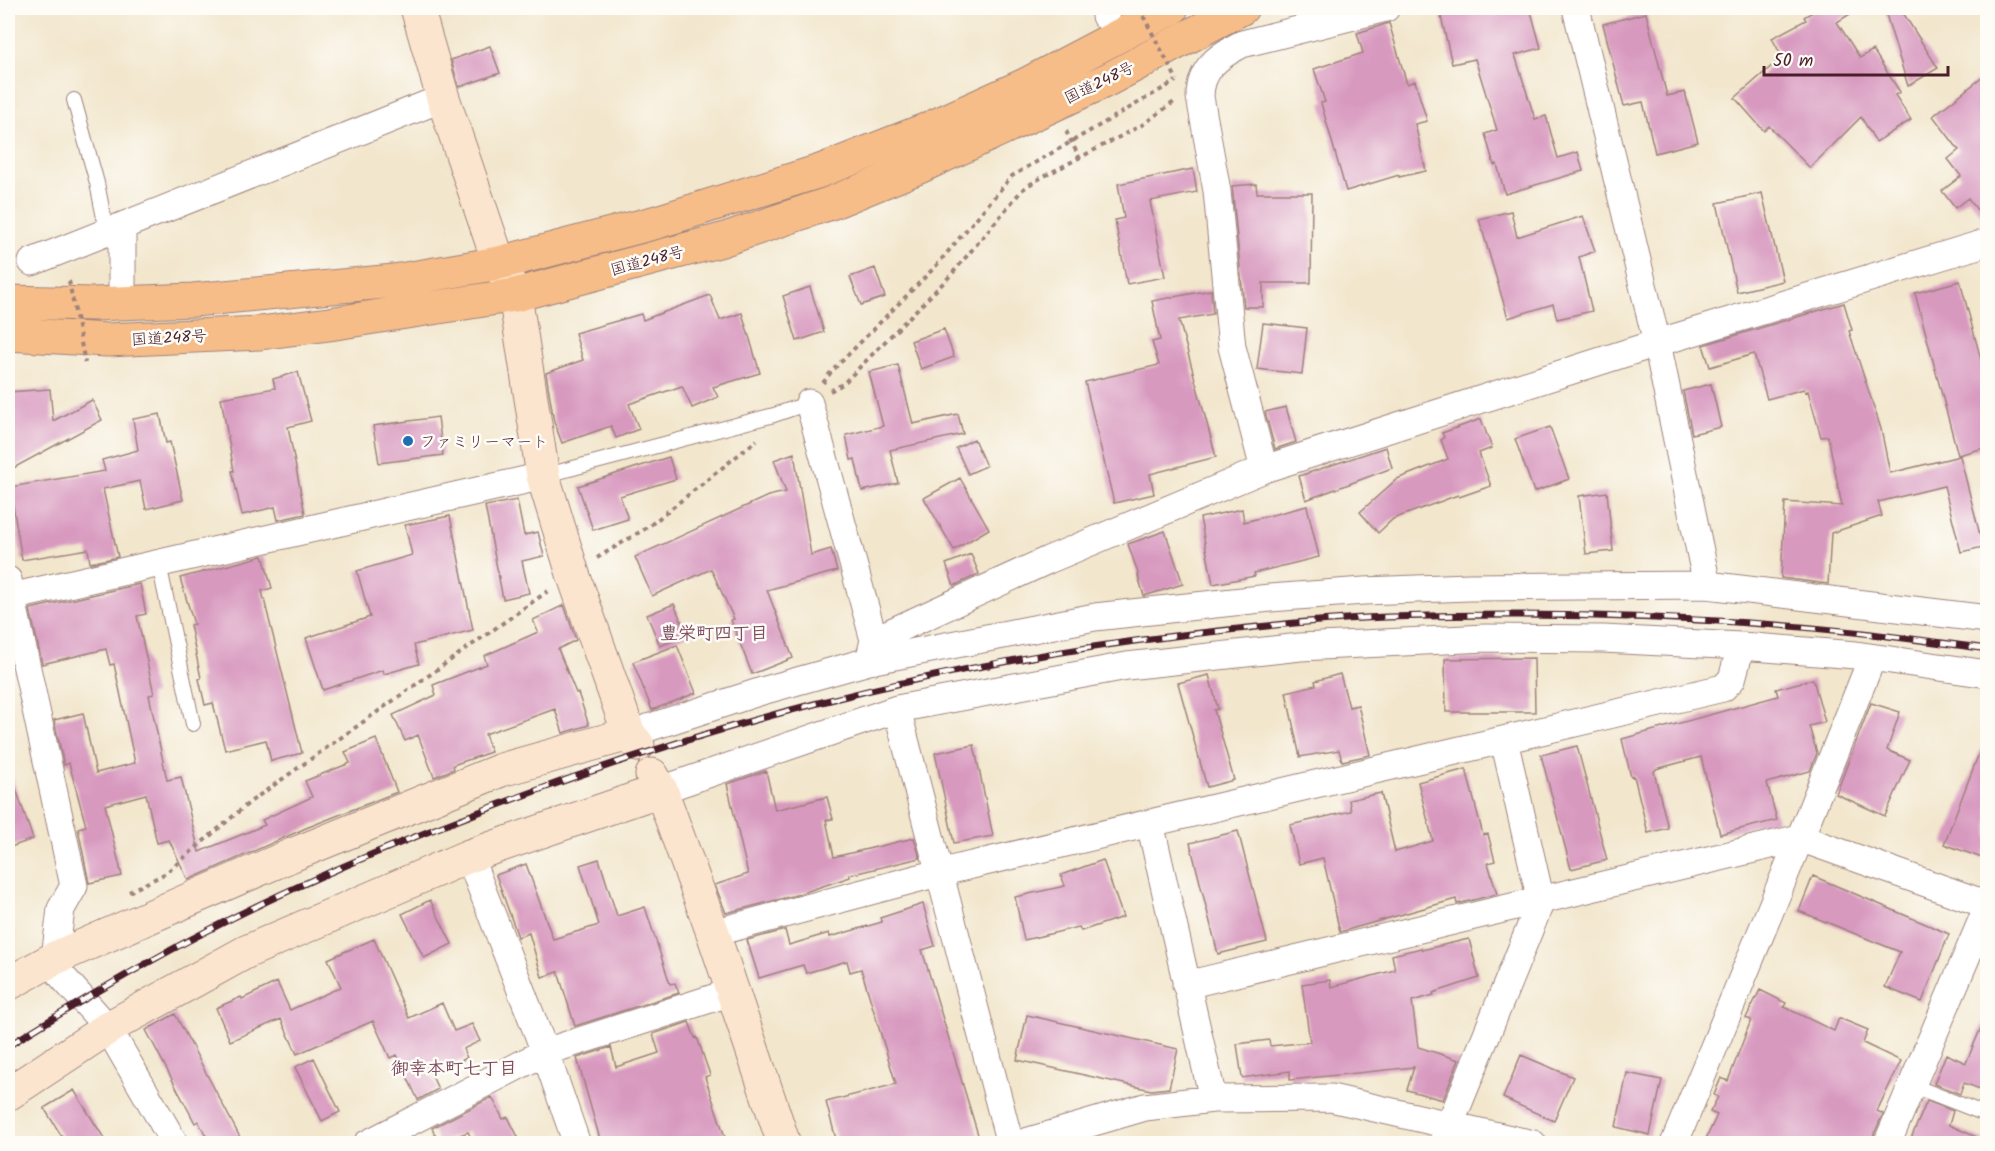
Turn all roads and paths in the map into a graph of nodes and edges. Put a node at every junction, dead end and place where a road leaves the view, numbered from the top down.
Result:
1 (417, 8) edge
2 (1139, 8) edge
3 (1172, 8) edge
4 (1386, 8) edge
5 (1576, 8) edge
6 (1236, 23) edge
7 (1188, 82) junction
8 (443, 98) junction
9 (74, 100) dead end
10 (1063, 125) dead end
11 (1071, 140) junction
12 (1080, 159) junction
13 (114, 230) junction
14 (1988, 242) edge
15 (32, 262) dead end
16 (499, 263) junction
17 (69, 281) dead end
18 (515, 295) junction
19 (8, 302) edge
20 (122, 303) junction
21 (8, 333) edge
22 (1657, 343) junction
23 (85, 363) dead end
24 (809, 403) junction
25 (774, 415) junction
26 (1264, 469) junction
27 (543, 476) junction
28 (159, 564) junction
29 (573, 574) junction
30 (1707, 585) junction
31 (9, 589) edge
32 (1988, 619) edge
33 (1741, 646) junction
34 (872, 651) junction
35 (1872, 658) junction
36 (1988, 674) edge
37 (897, 709) junction
38 (193, 724) dead end
39 (633, 739) junction
40 (1504, 740) junction
41 (657, 782) junction
42 (1150, 823) junction
43 (1800, 838) junction
44 (469, 856) junction
45 (938, 873) junction
46 (126, 894) dead end
47 (1541, 901) junction
48 (1988, 905) edge
49 (713, 933) junction
50 (55, 958) junction
51 (8, 984) edge
52 (1186, 985) junction
53 (732, 992) junction
54 (108, 1028) junction
55 (545, 1052) junction
56 (1911, 1085) junction
57 (8, 1094) edge
58 (1213, 1099) junction
59 (1988, 1115) edge
60 (1446, 1134) edge
61 (175, 1143) edge
62 (367, 1143) edge
63 (577, 1143) edge
64 (784, 1143) edge
65 (1010, 1143) edge
66 (1019, 1143) edge
67 (1533, 1143) edge
68 (1674, 1143) edge
69 (1887, 1143) edge

1 - 8 street
2 - 7 path, bridge
3 - 16 highway, 国道248号
4 - 6 street
5 - 22 street
6 - 7 street
6 - 18 highway, 国道248号
7 - 11 path
7 - 12 path
7 - 26 street
8 - 13 street
8 - 16 street
9 - 13 lane
10 - 11 path
11 - 12 path
11 - 24 path
12 - 24 path
13 - 15 street
13 - 20 street
14 - 22 street
16 - 18 street
16 - 20 highway, 国道248号
17 - 23 path, bridge
18 - 21 highway, 国道248号
18 - 27 street
19 - 20 highway, 国道248号
22 - 26 street
22 - 30 street
24 - 25 lane
24 - 34 street
25 - 27 lane
25 - 29 path
26 - 34 street
27 - 28 street
27 - 29 street
28 - 31 street
28 - 38 lane
29 - 39 street
29 - 46 path
30 - 32 street
30 - 34 street
31 - 50 street
33 - 35 street
33 - 37 street
33 - 40 street
34 - 39 street
35 - 36 street
35 - 43 street
37 - 41 street
37 - 45 street
39 - 50 street
40 - 42 street
40 - 47 street
41 - 44 street
41 - 49 street
42 - 45 street
42 - 52 street
43 - 47 street
43 - 48 street
43 - 68 street
44 - 54 street
44 - 55 street
45 - 49 street
45 - 65 street
47 - 52 street
47 - 60 street
48 - 56 street
49 - 53 street
50 - 51 street
50 - 54 street
52 - 58 street
53 - 55 street
53 - 64 street
54 - 57 street
54 - 61 street
55 - 62 street
55 - 63 street
56 - 59 lane
56 - 69 street
58 - 60 street
58 - 66 street
60 - 67 street

